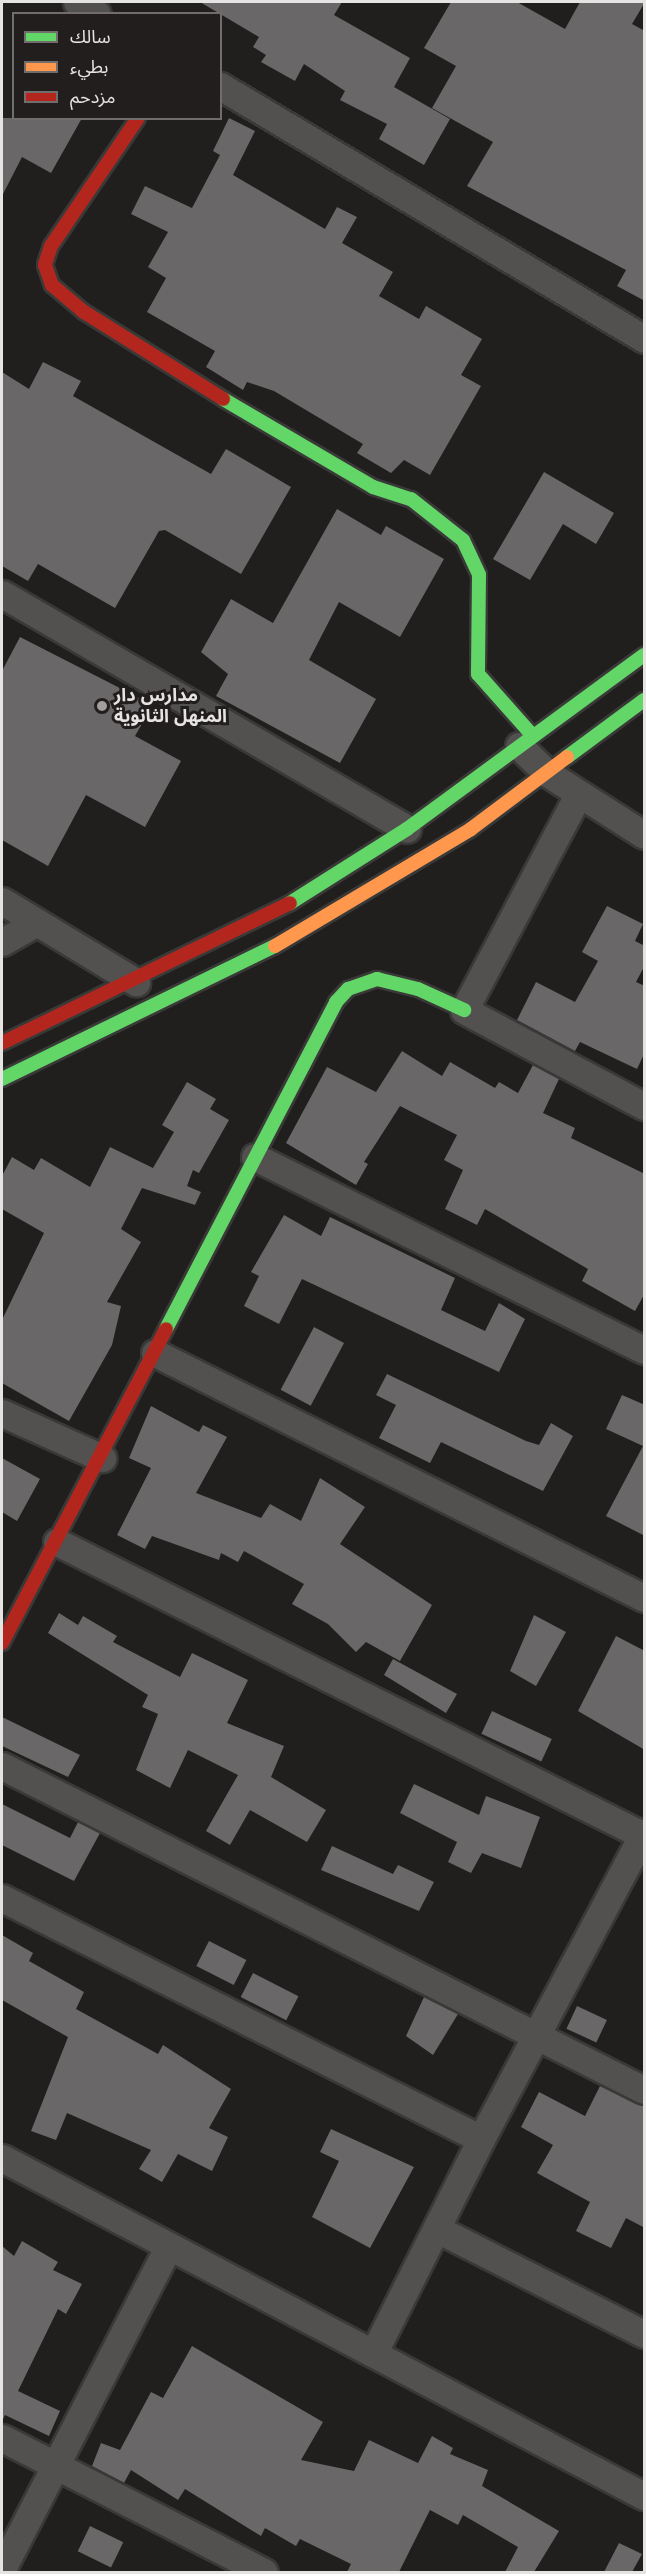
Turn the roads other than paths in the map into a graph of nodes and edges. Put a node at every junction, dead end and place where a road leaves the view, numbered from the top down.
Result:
1 (76, 2) edge
2 (94, 12) edge
3 (222, 87) edge
4 (137, 120) edge
5 (645, 339) edge
6 (2, 594) edge
7 (645, 655) edge
8 (645, 700) edge
9 (526, 741) junction
10 (547, 773) junction
11 (578, 795) junction
12 (407, 829) junction
13 (645, 836) edge
14 (2, 901) edge
15 (37, 922) junction
16 (2, 942) edge
17 (136, 982) junction
18 (464, 1010) junction
19 (2, 1043) edge
20 (2, 1079) edge
21 (645, 1106) edge
22 (255, 1157) junction
23 (645, 1350) edge
24 (155, 1353) junction
25 (2, 1413) edge
26 (102, 1458) junction
27 (57, 1542) junction
28 (645, 1598) edge
29 (2, 1643) edge
30 (2, 1766) edge
31 (644, 1835) edge
32 (2, 1898) edge
33 (536, 2036) junction
34 (645, 2090) edge
35 (481, 2139) junction
36 (2, 2157) edge
37 (437, 2229) junction
38 (168, 2247) junction
39 (645, 2334) edge
40 (374, 2352) junction
41 (2, 2438) edge
42 (56, 2466) junction
43 (645, 2496) edge
44 (2, 2569) edge
45 (264, 2572) edge

1 - 2 street
3 - 5 street
4 - 9 street
6 - 12 street
7 - 9 street
8 - 10 street
9 - 10 street
9 - 12 street
10 - 11 street
10 - 20 street
11 - 13 street
11 - 18 street
12 - 17 street
14 - 15 street
15 - 16 street
15 - 17 street
17 - 19 street
18 - 21 street
18 - 22 street
22 - 23 street
22 - 24 street
24 - 26 street
24 - 28 street
25 - 26 street
26 - 27 street
27 - 29 street
27 - 31 street
30 - 33 street
31 - 33 street
32 - 35 street
33 - 34 street
33 - 35 street
35 - 37 street
36 - 38 street
37 - 39 street
37 - 40 street
38 - 40 street
38 - 42 street
40 - 43 street
41 - 42 street
42 - 44 street
42 - 45 street

